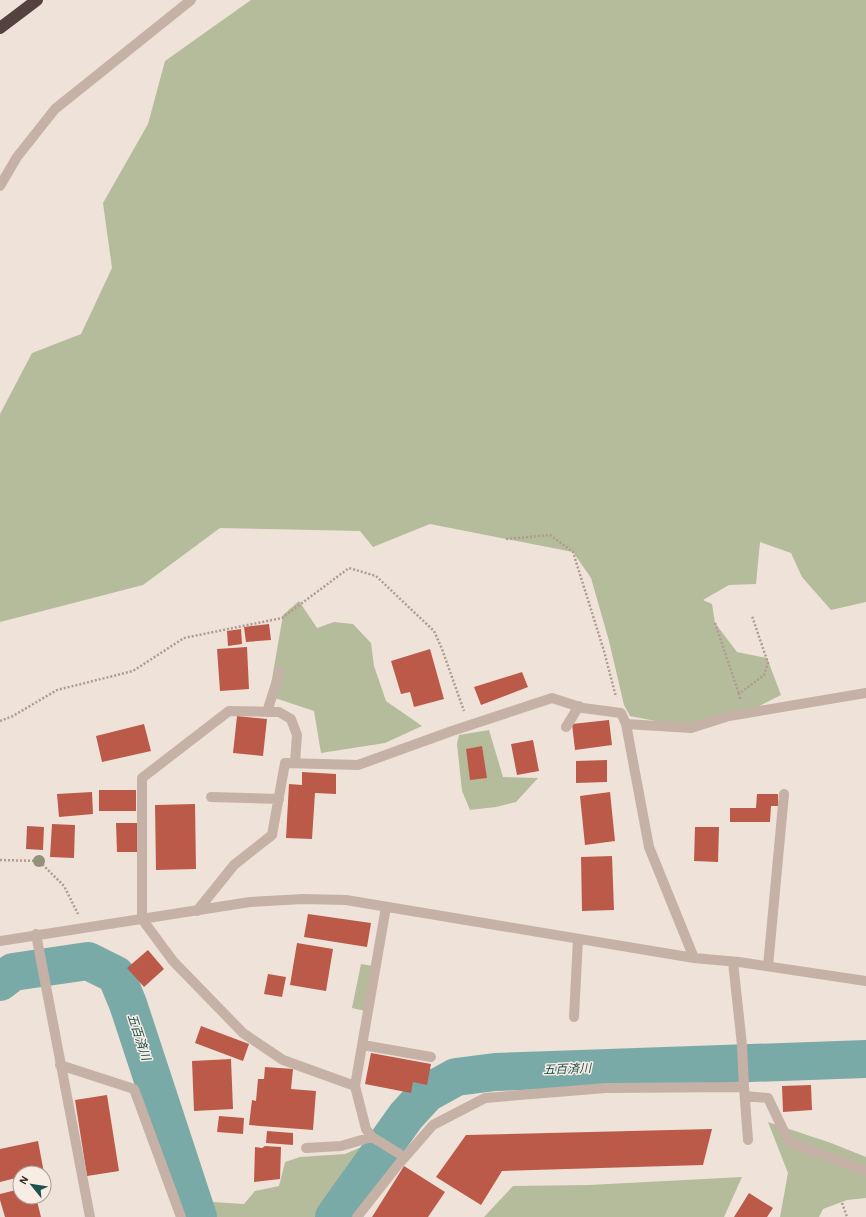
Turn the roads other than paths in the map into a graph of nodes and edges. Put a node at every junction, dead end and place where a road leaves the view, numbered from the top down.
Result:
1 (37, 0) edge
2 (191, 0) edge
3 (0, 28) edge
4 (0, 186) edge
5 (280, 671) dead end
6 (866, 693) edge
7 (579, 706) junction
8 (267, 712) junction
9 (626, 724) junction
10 (566, 727) dead end
11 (295, 763) junction
12 (784, 794) dead end
13 (211, 797) dead end
14 (279, 799) junction
15 (386, 907) junction
16 (197, 911) junction
17 (142, 919) junction
18 (36, 934) junction
19 (578, 939) junction
20 (0, 940) edge
21 (694, 958) junction
22 (733, 962) junction
23 (768, 966) junction
24 (866, 981) edge
25 (574, 1017) dead end
26 (363, 1044) junction
27 (431, 1057) dead end
28 (60, 1065) junction
29 (356, 1086) junction
30 (744, 1092) junction
31 (372, 1137) junction
32 (748, 1140) dead end
33 (306, 1148) dead end
34 (401, 1156) junction
35 (866, 1171) edge
36 (90, 1217) edge
37 (182, 1217) edge
38 (357, 1217) edge

1 - 3 highway
2 - 4 street
5 - 8 street
6 - 9 street
7 - 9 street
7 - 10 street
7 - 11 street
8 - 11 street
8 - 17 street
9 - 21 street
11 - 14 street
12 - 23 street
13 - 14 street
14 - 16 street
15 - 16 street
15 - 19 street
15 - 26 street
16 - 17 street
17 - 18 street
17 - 29 street
18 - 20 street
18 - 28 street
19 - 21 street
19 - 25 street
21 - 22 street
22 - 23 street
22 - 30 street
23 - 24 street
26 - 27 street
26 - 29 street
28 - 36 street
28 - 37 street
29 - 31 street
30 - 32 street
30 - 34 street
30 - 35 street
31 - 33 street
31 - 34 street
34 - 38 street

